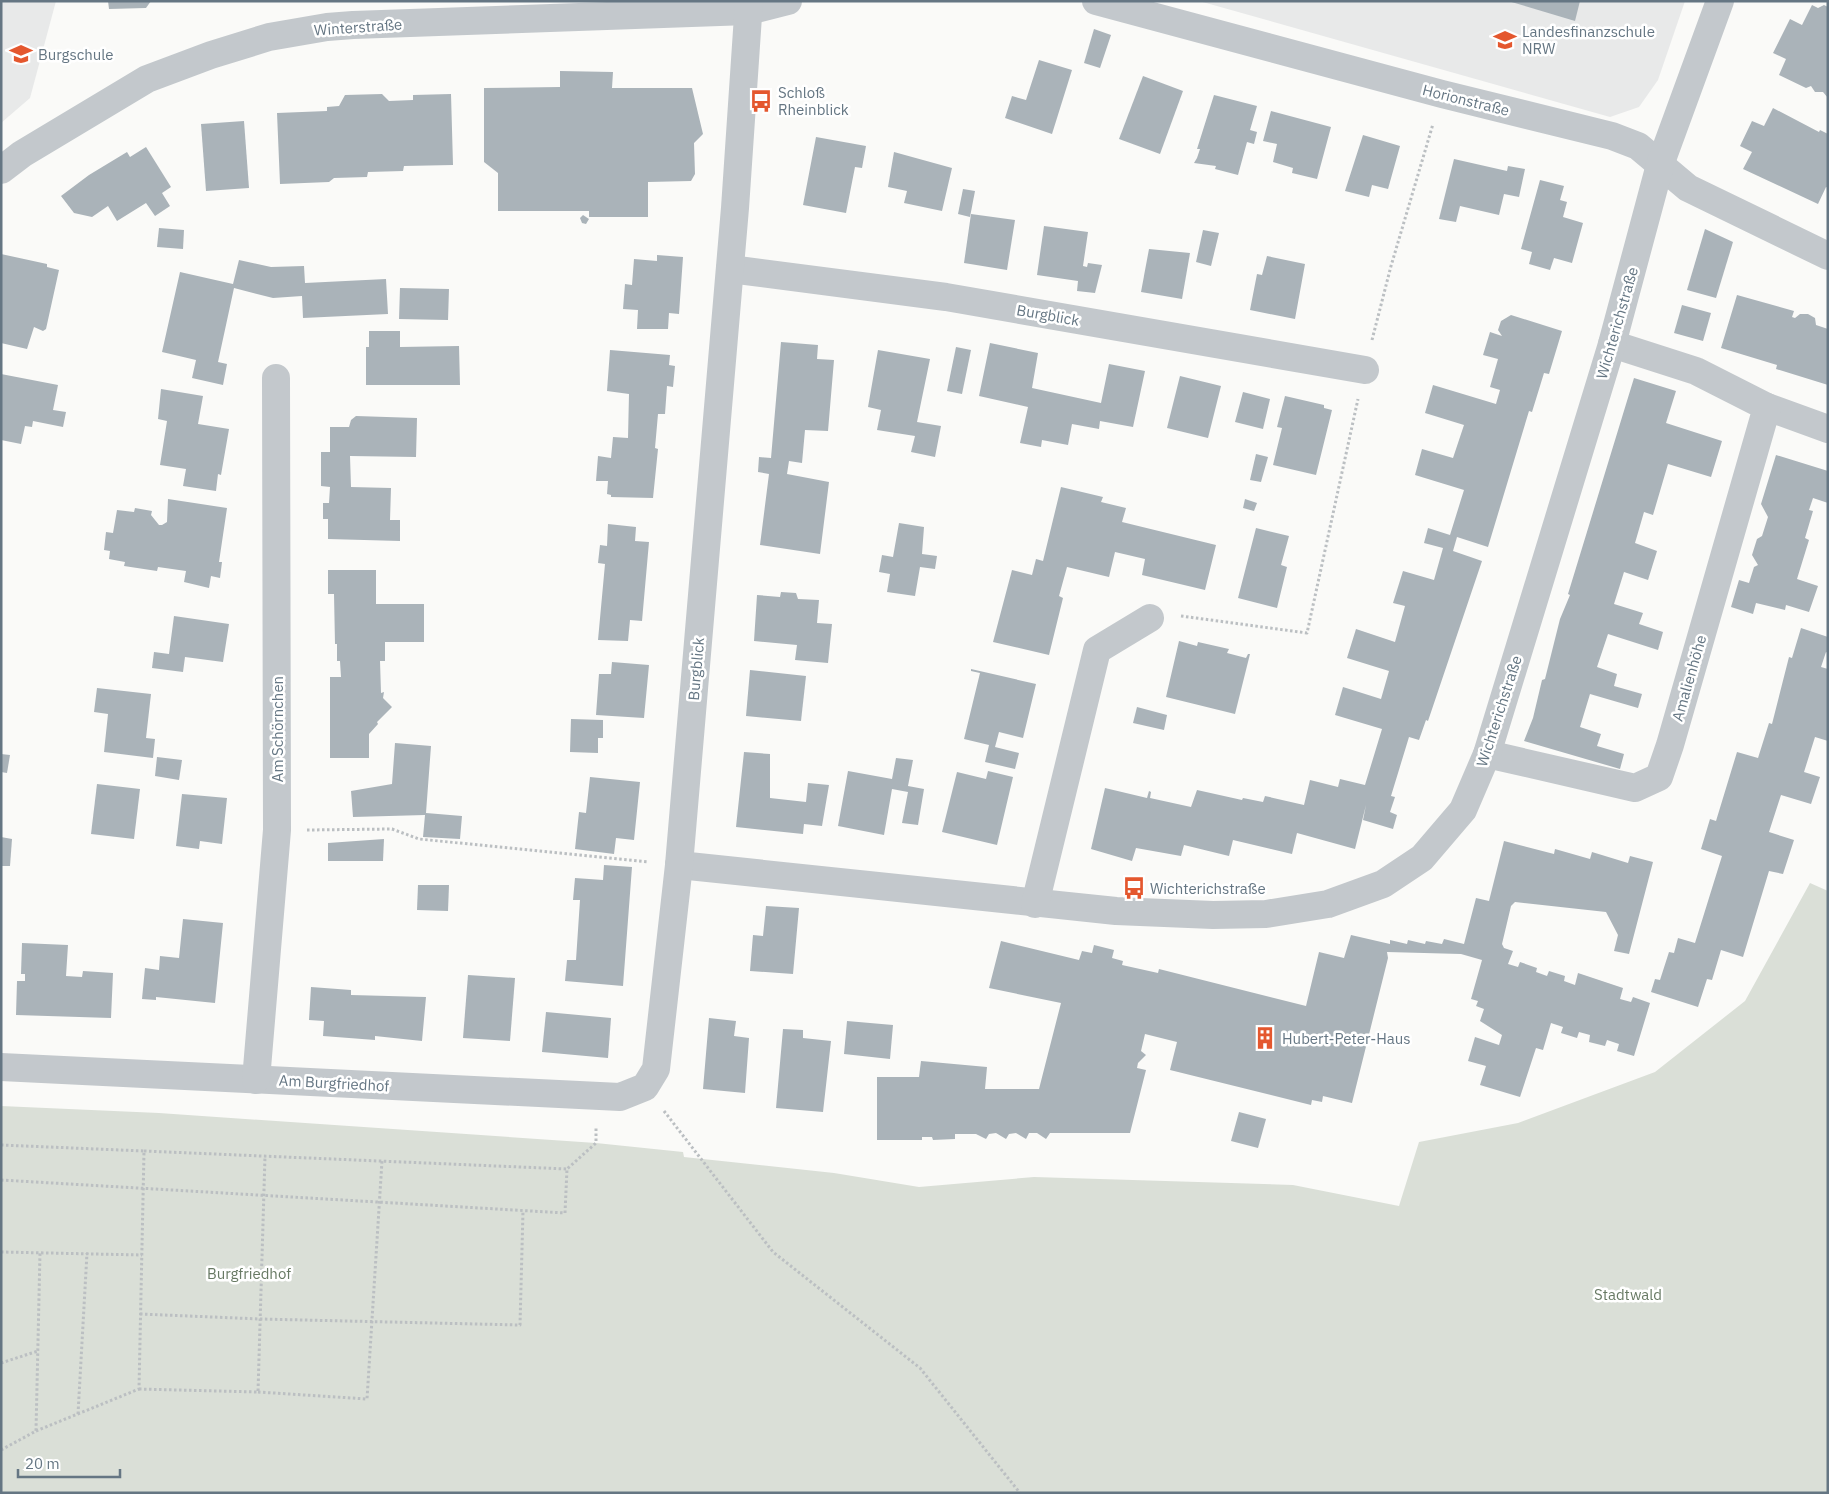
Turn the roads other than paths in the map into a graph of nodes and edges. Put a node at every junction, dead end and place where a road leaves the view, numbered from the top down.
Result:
1 (788, 1) edge
2 (1096, 1) edge
3 (1720, 1) edge
4 (748, 6) edge
5 (1660, 165) junction
6 (1, 170) edge
7 (1828, 256) edge
8 (730, 269) junction
9 (1612, 344) junction
10 (1365, 370) road end
11 (276, 378) dead end
12 (1767, 407) junction
13 (1828, 429) edge
14 (1150, 618) dead end
15 (1487, 754) junction
16 (679, 865) junction
17 (1035, 904) junction
18 (1, 1067) edge
19 (651, 1078) joint
20 (256, 1080) junction

1 - 4 street
2 - 5 street, Horionstraße
3 - 5 street
4 - 6 street, Winterstraße
4 - 8 street, Burgblick
5 - 7 street, Horionstraße
5 - 9 street, Wichterichstraße
8 - 10 street, Burgblick
8 - 16 street, Burgblick
9 - 12 street
9 - 15 street, Wichterichstraße
11 - 20 street, Am Schörnchen
12 - 13 street
12 - 15 street, Amalienhöhe
14 - 17 street
15 - 17 street, Wichterichstraße
16 - 17 street, Wichterichstraße
16 - 19 street, Burgblick
18 - 20 street, Am Burgfriedhof
19 - 20 street, Am Burgfriedhof

